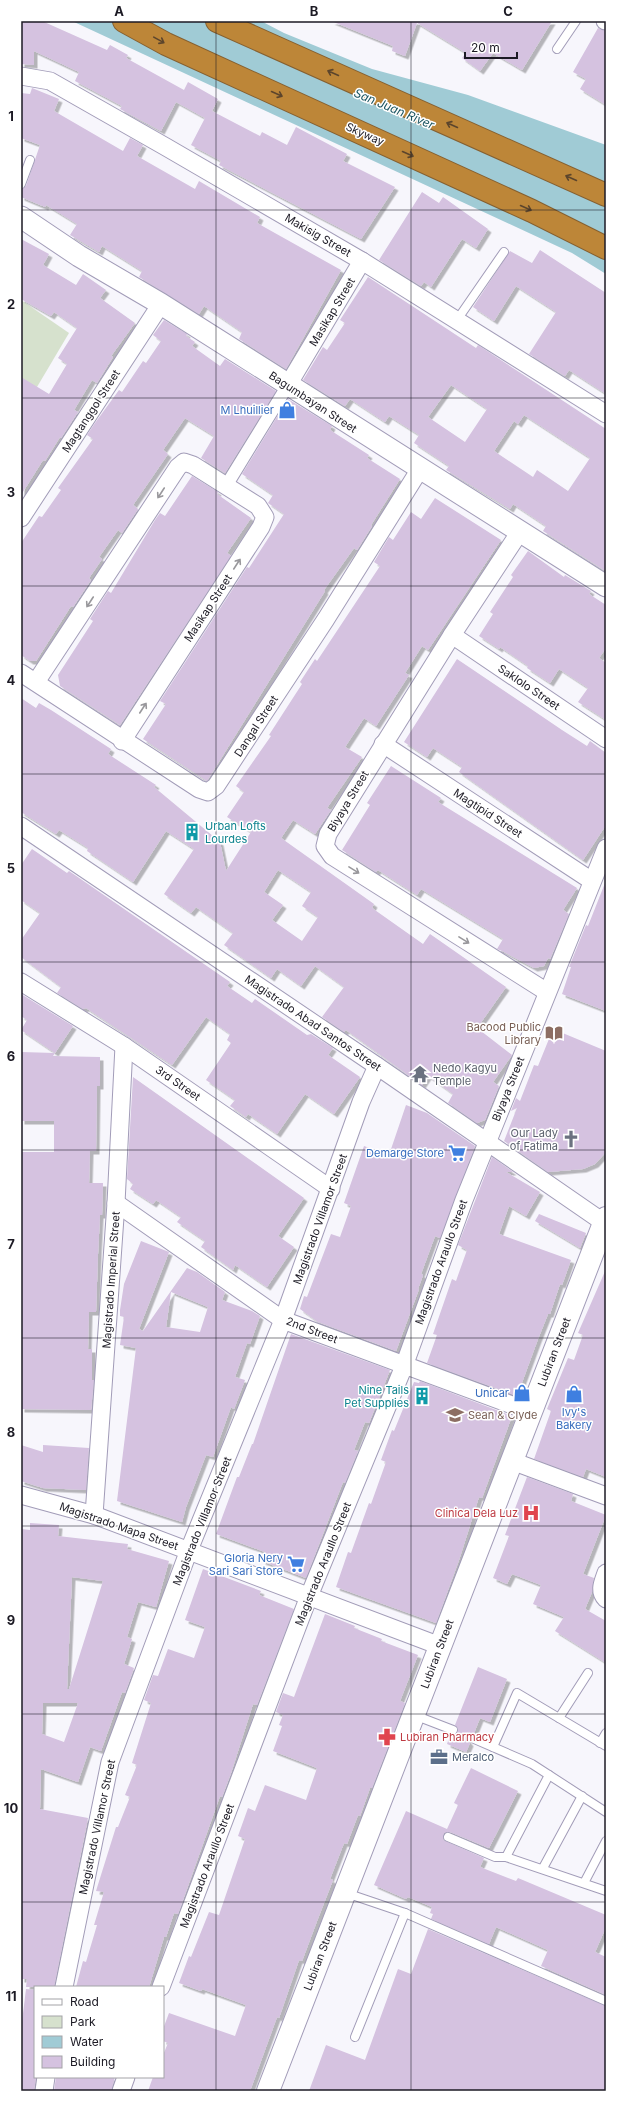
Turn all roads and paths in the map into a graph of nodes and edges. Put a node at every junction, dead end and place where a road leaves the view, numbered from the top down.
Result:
1 (124, 21) edge
2 (217, 21) edge
3 (576, 21) edge
4 (557, 49) dead end
5 (21, 76) edge
6 (30, 160) dead end
7 (21, 184) edge
8 (606, 195) edge
9 (21, 217) edge
10 (606, 248) edge
11 (504, 252) dead end
12 (362, 261) junction
13 (161, 304) junction
14 (457, 320) junction
15 (288, 385) junction
16 (606, 414) edge
17 (420, 469) junction
18 (226, 486) junction
19 (21, 518) edge
20 (519, 533) junction
21 (606, 586) edge
22 (452, 635) junction
23 (21, 673) edge
24 (36, 682) junction
25 (606, 739) edge
26 (122, 741) junction
27 (383, 744) junction
28 (21, 826) edge
29 (606, 848) edge
30 (592, 882) junction
31 (21, 982) edge
32 (547, 992) junction
33 (124, 1046) junction
34 (378, 1066) junction
35 (487, 1142) junction
36 (331, 1189) junction
37 (116, 1203) junction
38 (605, 1222) edge
39 (283, 1320) junction
40 (404, 1366) junction
41 (531, 1412) junction
42 (512, 1461) junction
43 (21, 1495) edge
44 (606, 1496) edge
45 (94, 1515) junction
46 (189, 1550) junction
47 (606, 1573) edge
48 (309, 1596) junction
49 (606, 1599) edge
50 (440, 1646) junction
51 (588, 1673) dead end
52 (414, 1715) junction
53 (559, 1718) junction
54 (453, 1730) dead end
55 (606, 1733) edge
56 (472, 1738) dead end
57 (603, 1744) edge
58 (492, 1747) junction
59 (549, 1775) junction
60 (582, 1796) junction
61 (606, 1812) edge
62 (448, 1837) dead end
63 (606, 1841) edge
64 (506, 1857) junction
65 (543, 1868) junction
66 (584, 1883) junction
67 (606, 1891) edge
68 (345, 1892) junction
69 (405, 1913) junction
70 (64, 1986) edge
71 (161, 1986) edge
72 (606, 2001) edge
73 (355, 2037) dead end
74 (46, 2078) edge
75 (126, 2078) edge
76 (44, 2091) edge
77 (121, 2091) edge
78 (268, 2091) edge

1 -> 10 highway, Skyway
8 -> 2 highway
3 - 4 lane
5 - 12 street, Makisig Street
6 - 7 lane
9 - 13 street, Bagumbayan Street
11 - 14 lane
12 - 14 street, Makisig Street
12 - 15 street, Masikap Street
13 - 15 street, Bagumbayan Street
13 - 19 street, Magtanggol Street
14 - 16 street, Makisig Street
15 - 17 street, Bagumbayan Street
15 - 18 street, Masikap Street
17 - 20 street, Bagumbayan Street
17 - 26 street, Dangal Street
18 -> 24 street, Masikap Street
26 -> 18 street, Masikap Street
20 - 21 street, Bagumbayan Street
20 - 22 street, Biyaya Street
22 - 25 street, Saklolo Street
22 - 27 street, Biyaya Street
23 - 24 street, Dangal Street
24 - 26 street, Dangal Street
27 - 30 street, Magtipid Street
27 -> 32 street, Biyaya Street
28 - 34 street, Magistrado Abad Santos Street
29 - 30 street, Biyaya Street
30 - 32 street, Biyaya Street
31 - 33 street, 3rd Street
32 - 35 street, Biyaya Street
33 - 36 street, 3rd Street
33 - 37 street, Magistrado Imperial Street
34 - 35 street, Magistrado Abad Santos Street
34 - 36 street, Magistrado Villamor Street
35 - 38 street, Magistrado Abad Santos Street
35 - 40 street, Magistrado Araullo Street
36 - 39 street, Magistrado Villamor Street
37 - 39 street, 2nd Street
37 - 45 street, Magistrado Imperial Street
38 - 41 main road, Lubiran Street
39 - 40 street, 2nd Street
39 - 46 street, Magistrado Villamor Street
40 - 41 street, 2nd Street
40 - 48 street, Magistrado Araullo Street
41 - 42 main road, Lubiran Street
42 - 44 street
42 - 50 main road, Lubiran Street
43 - 45 street, Magistrado Mapa Street
45 - 46 street, Magistrado Mapa Street
46 - 48 street, Magistrado Mapa Street
46 - 70 street, Magistrado Villamor Street
47 - 49 street
48 - 50 street, Magistrado Mapa Street
48 - 71 street, Magistrado Araullo Street
50 - 52 main road, Lubiran Street
51 - 53 lane
52 - 54 lane
52 - 68 main road, Lubiran Street
53 - 57 lane
53 - 58 lane
55 - 57 lane
56 - 58 lane
58 - 59 lane
59 - 60 lane
59 - 64 lane
60 - 61 lane
60 - 65 lane
62 - 64 lane
63 - 66 lane
64 - 65 lane
65 - 66 lane
66 - 67 lane
68 - 69 lane
68 - 78 main road, Lubiran Street
69 - 72 lane
69 - 73 lane
74 - 76 street
75 - 77 street

